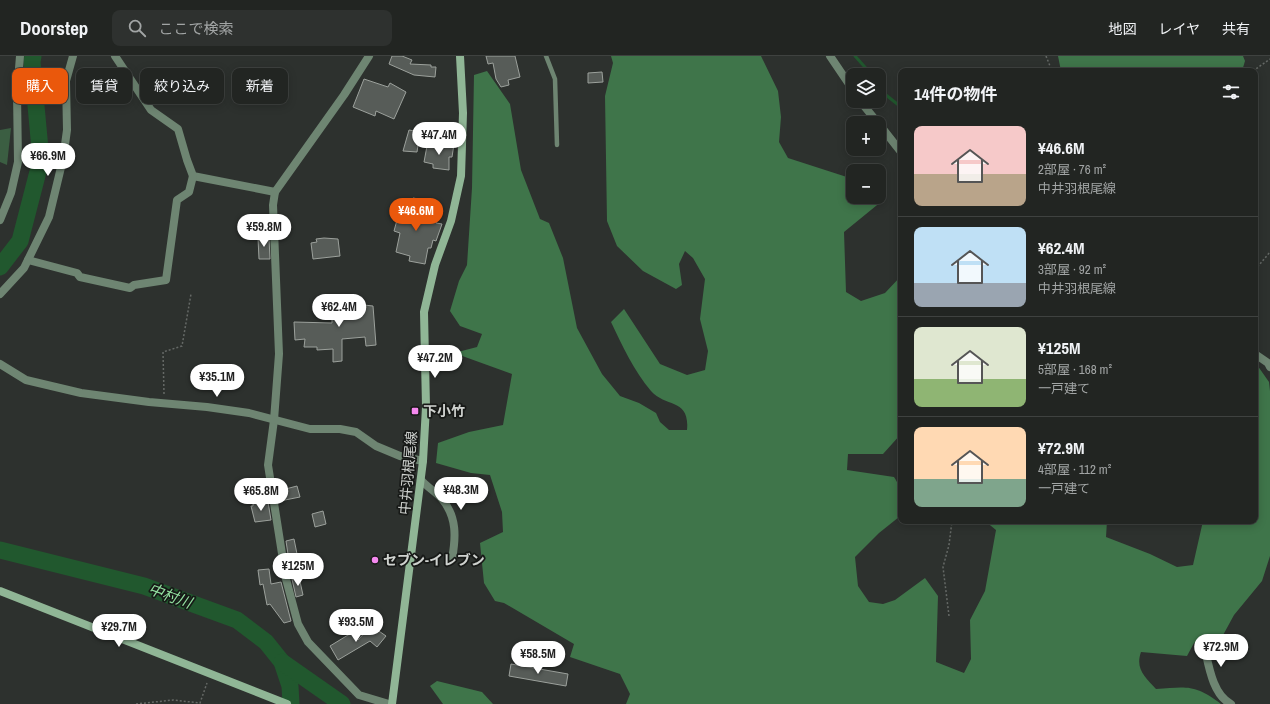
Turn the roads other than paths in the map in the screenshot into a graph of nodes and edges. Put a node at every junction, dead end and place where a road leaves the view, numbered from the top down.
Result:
1 (20, 56) edge
2 (73, 56) edge
3 (115, 56) edge
4 (369, 56) edge
5 (460, 56) edge
6 (546, 56) edge
7 (830, 56) edge
8 (846, 80) edge
9 (865, 108) edge
10 (872, 116) edge
11 (886, 134) edge
12 (556, 145) dead end
13 (898, 148) edge
14 (193, 176) junction
15 (275, 192) junction
16 (0, 220) edge
17 (28, 260) junction
18 (0, 294) edge
19 (1258, 357) edge
20 (0, 364) edge
21 (1270, 367) edge
22 (274, 420) junction
23 (423, 461) junction
24 (421, 480) junction
25 (452, 559) dead end
26 (0, 591) edge
27 (1203, 641) dead end
28 (287, 704) edge
29 (389, 704) edge
30 (392, 704) edge
31 (1231, 704) edge

1 - 16 street
2 - 17 street
3 - 14 street
4 - 15 street
5 - 23 main road, 中井羽根尾線
6 - 12 lane
7 - 8 street
9 - 10 street
11 - 13 street
14 - 15 street
14 - 17 street
15 - 22 street
17 - 18 street
19 - 21 street
20 - 22 street
22 - 23 street
22 - 29 street
23 - 24 main road, 中井羽根尾線
24 - 25 street
24 - 30 main road, 中井羽根尾線
26 - 28 main road
27 - 31 street

